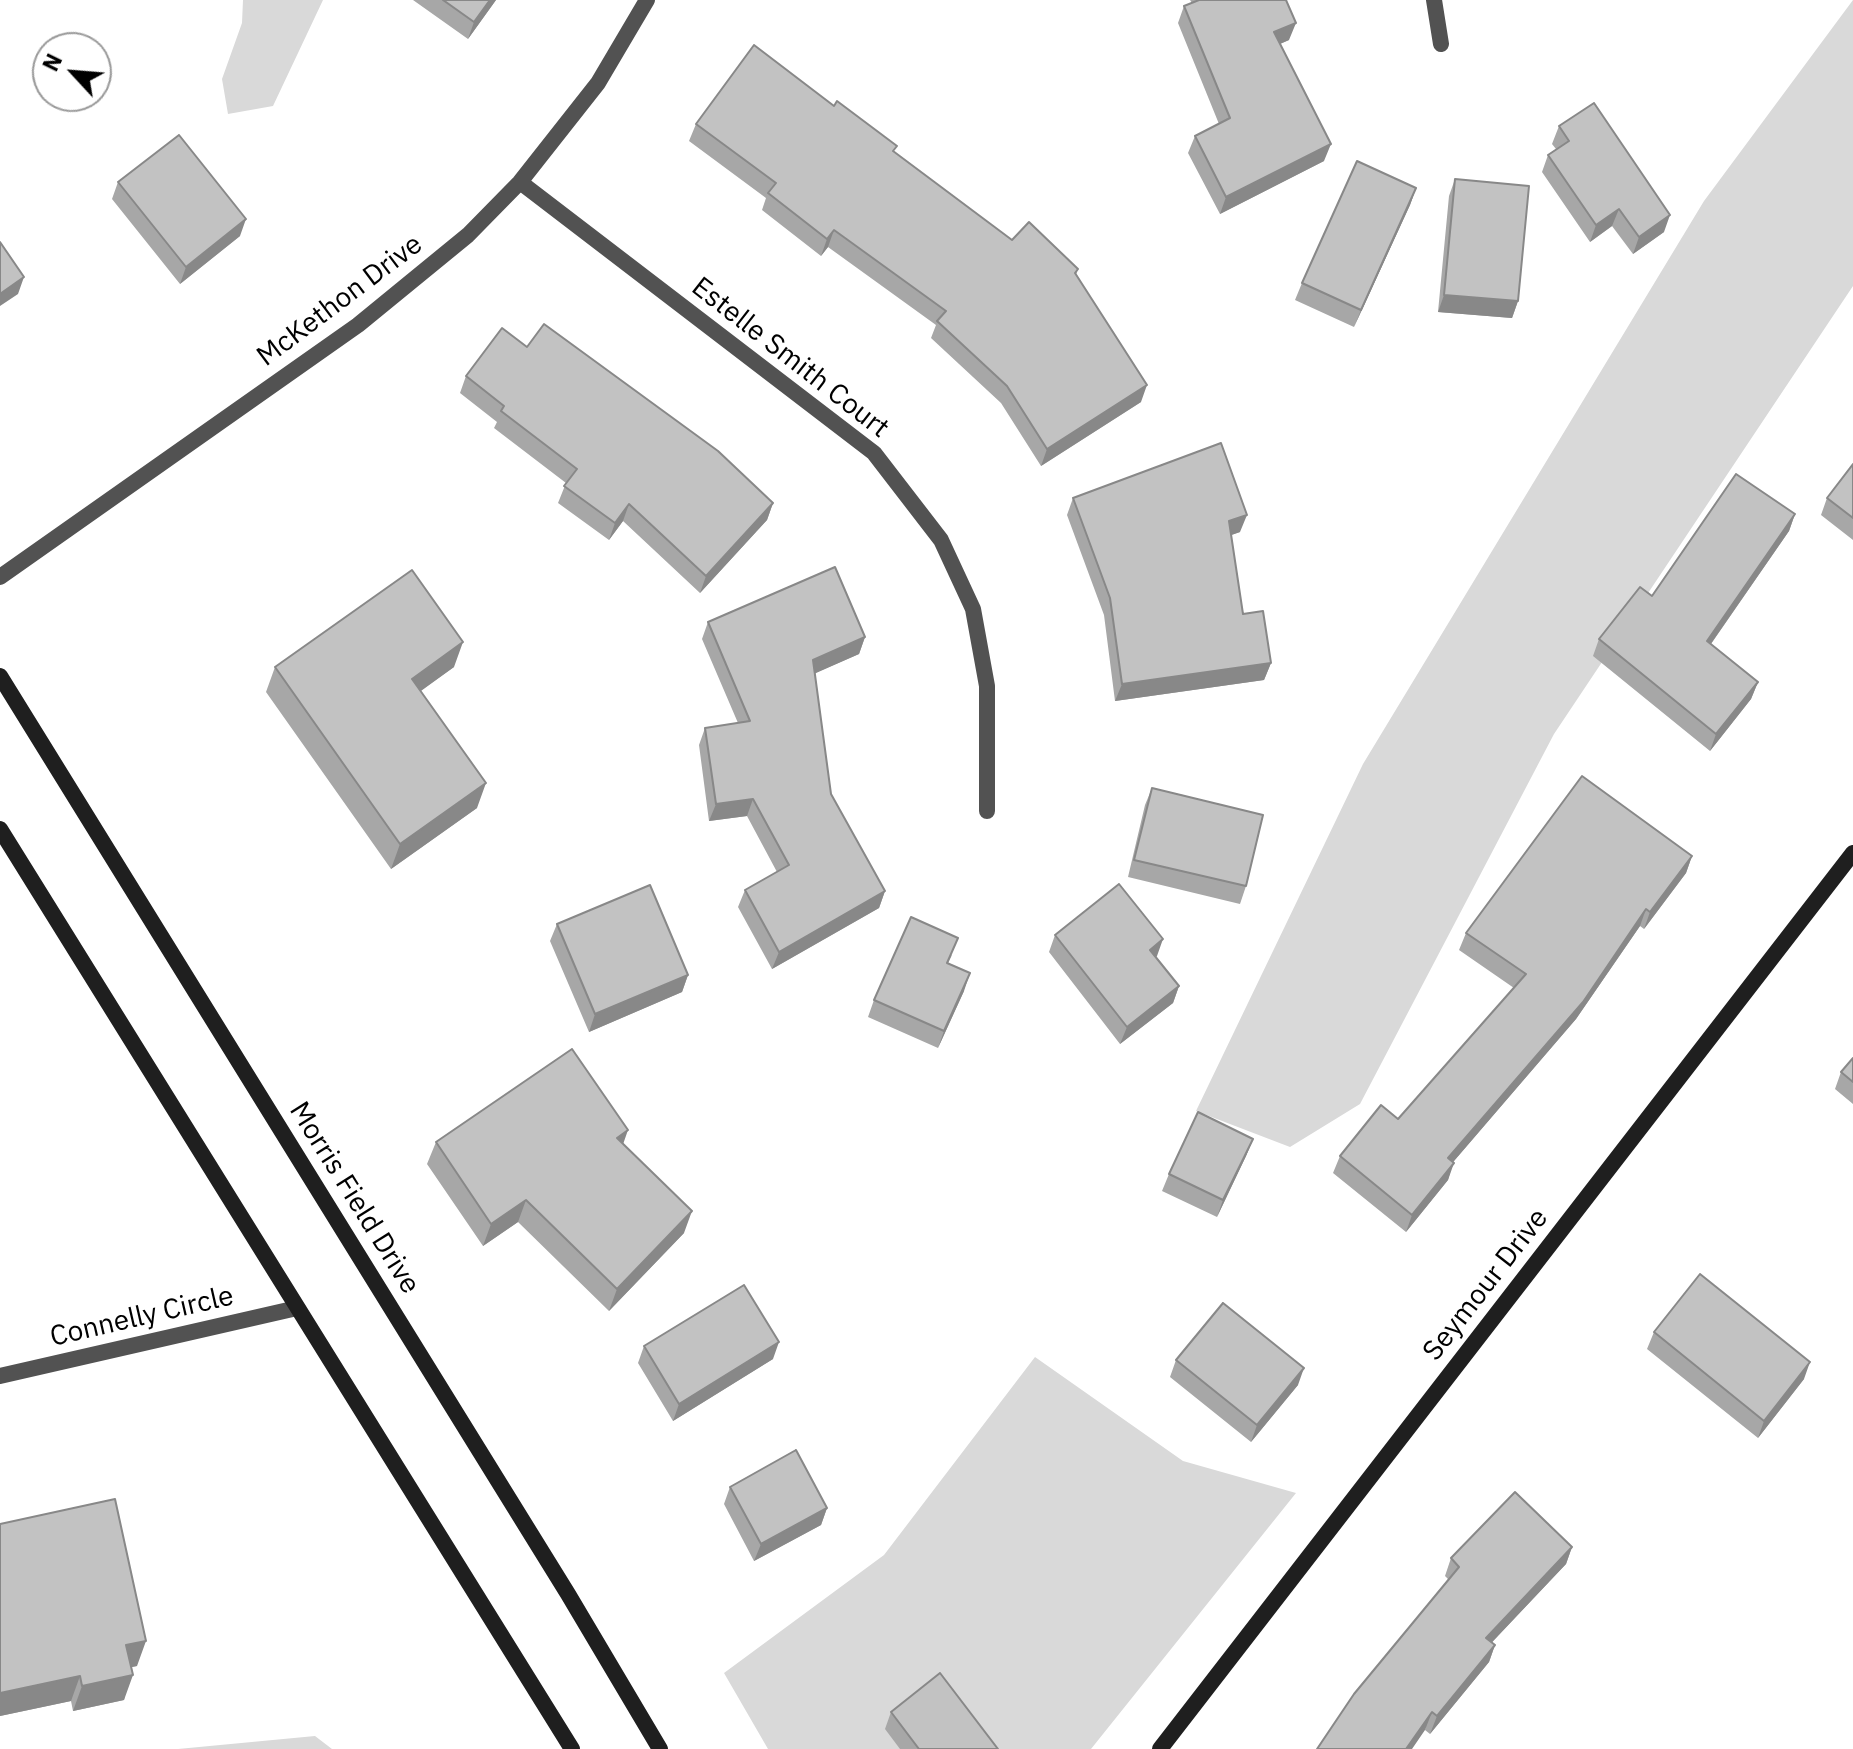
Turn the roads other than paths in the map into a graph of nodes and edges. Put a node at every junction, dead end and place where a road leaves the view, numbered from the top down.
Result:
1 (647, 0) edge
2 (1434, 0) edge
3 (1441, 44) dead end
4 (520, 182) junction
5 (0, 577) edge
6 (0, 676) edge
7 (987, 811) dead end
8 (0, 829) edge
9 (1853, 853) edge
10 (297, 1308) junction
11 (0, 1376) edge
12 (572, 1749) edge
13 (660, 1749) edge
14 (1160, 1749) edge

1 - 4 street, McKethon Drive
2 - 3 street
4 - 5 street, McKethon Drive
4 - 7 street, Estelle Smith Court
6 - 13 street, Morris Field Drive
8 - 10 street
9 - 14 street, Seymour Drive
10 - 11 street, Connelly Circle
10 - 12 street

